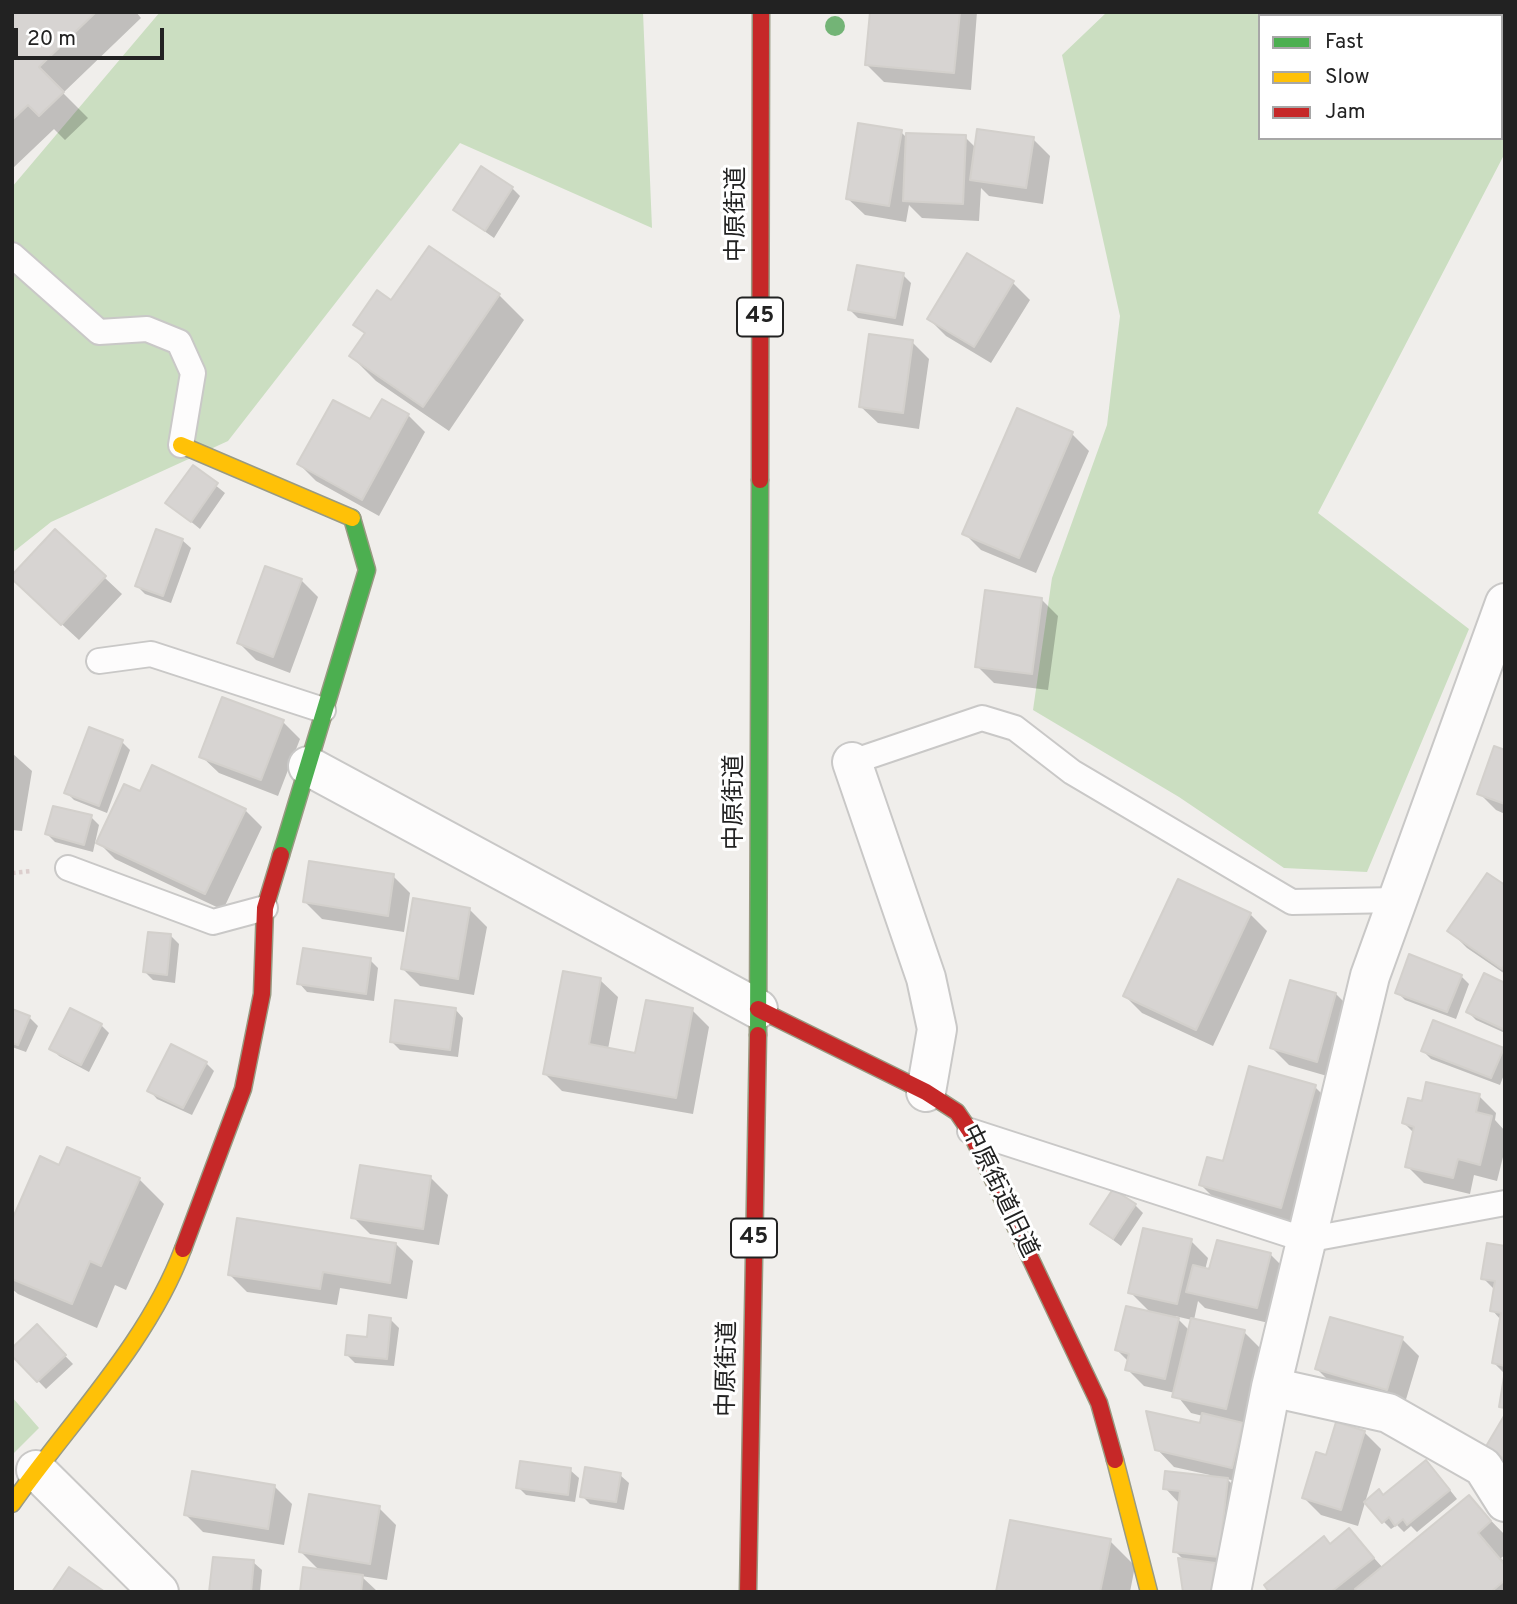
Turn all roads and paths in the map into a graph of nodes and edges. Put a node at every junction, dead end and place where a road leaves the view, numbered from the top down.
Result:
1 (761, 12) edge
2 (12, 255) edge
3 (181, 445) joint
4 (1502, 618) edge
5 (99, 661) dead end
6 (323, 710) junction
7 (852, 762) joint
8 (308, 766) junction
9 (68, 868) dead end
10 (1398, 900) junction
11 (265, 908) junction
12 (758, 1009) junction
13 (926, 1092) junction
14 (970, 1131) junction
15 (1505, 1203) edge
16 (1306, 1240) junction
17 (1271, 1387) junction
18 (36, 1470) junction
19 (1505, 1502) edge
20 (12, 1504) edge
21 (159, 1592) edge
22 (748, 1592) edge
23 (1149, 1592) edge
24 (1231, 1592) edge

1 - 12 street, 中原街道 / 45
2 - 3 lane
3 - 6 street
4 - 10 street
5 - 6 lane
6 - 8 street
7 - 10 lane
7 - 13 street
8 - 11 street
8 - 12 street
9 - 11 lane
10 - 16 street
11 - 18 street
12 - 13 street, 中原街道旧道
12 - 22 street, 中原街道 / 45
13 - 14 street, 中原街道旧道
14 - 16 lane
14 - 23 street, 中原街道旧道
15 - 16 lane
16 - 17 street
17 - 19 street
17 - 24 street
18 - 20 street
18 - 21 street

